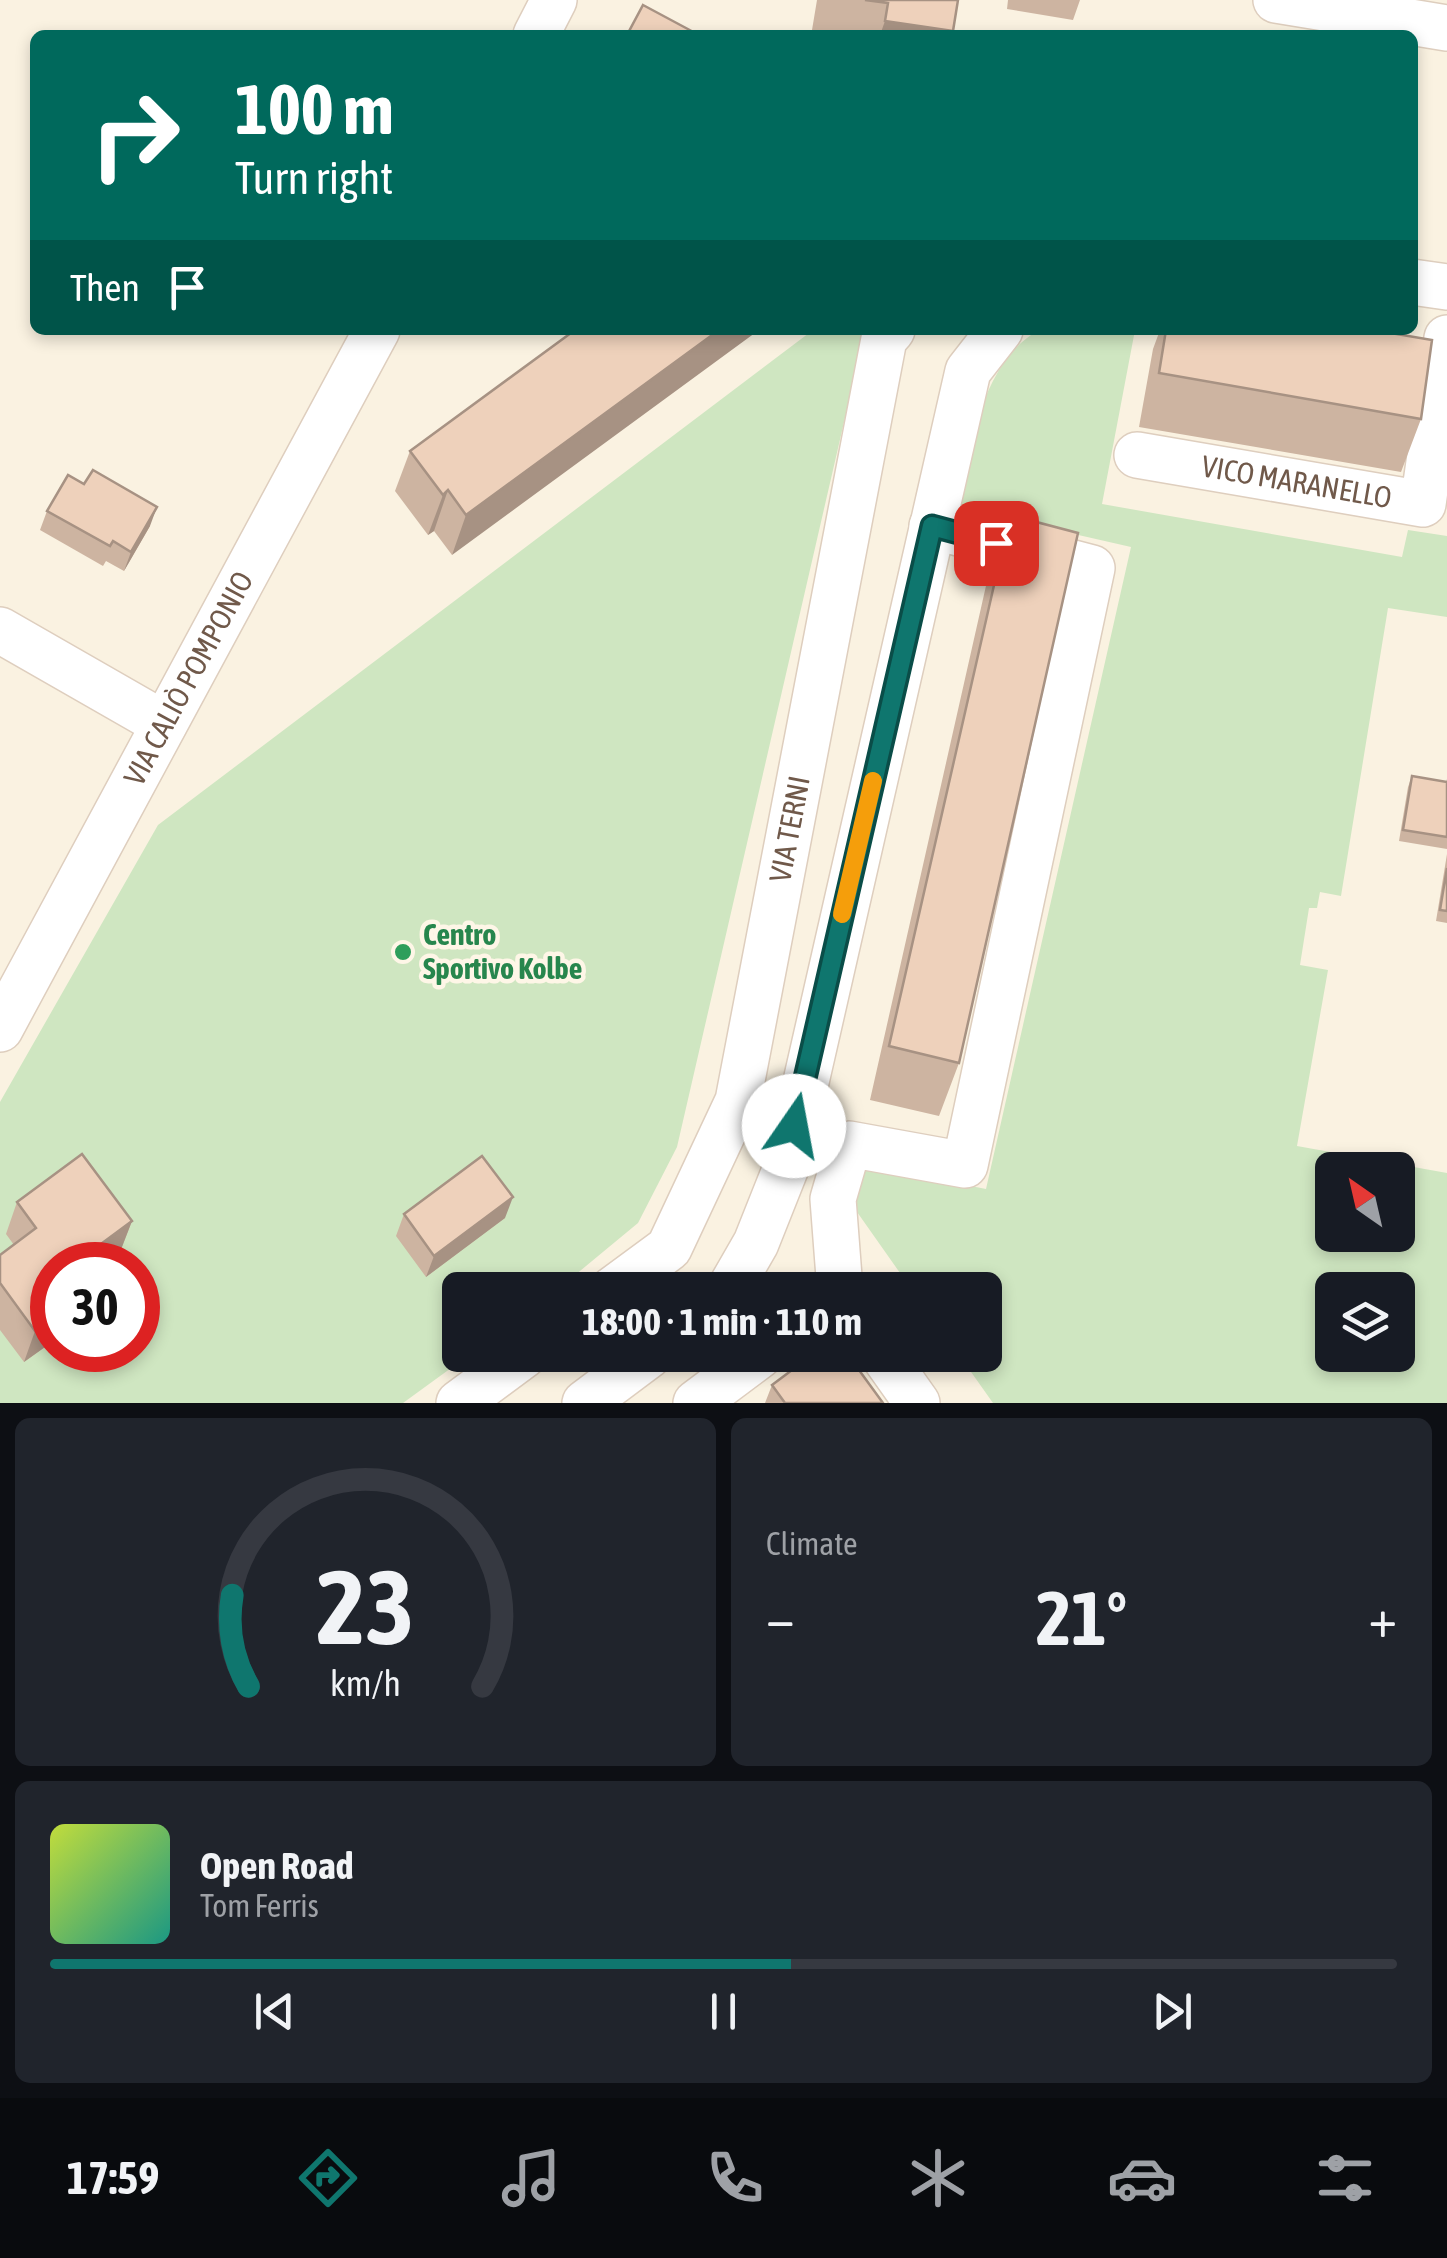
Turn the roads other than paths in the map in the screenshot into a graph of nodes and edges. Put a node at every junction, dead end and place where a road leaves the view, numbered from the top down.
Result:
1 (554, 0) edge
2 (1276, 0) edge
3 (1334, 5) edge
4 (1447, 28) edge
5 (539, 30) edge
6 (1418, 283) edge
7 (1447, 288) edge
8 (374, 335) edge
9 (888, 335) edge
10 (996, 335) edge
11 (1437, 345) edge
12 (1137, 455) dead end
13 (932, 526) junction
14 (0, 630) edge
15 (164, 724) junction
16 (0, 1029) edge
17 (636, 1272) edge
18 (740, 1272) edge
19 (839, 1272) edge
20 (501, 1372) edge
21 (627, 1372) edge
22 (737, 1372) edge
23 (895, 1372) edge
24 (459, 1403) edge
25 (586, 1403) edge
26 (696, 1403) edge
27 (917, 1403) edge

1 - 5 street
2 - 3 street
3 - 4 street
6 - 7 street
8 - 15 street, VIA CALIÒ POMPONIO
9 - 17 street, VIA TERNI
10 - 13 street
11 - 12 street, VICO MARANELLO
13 - 18 street
13 - 19 street
14 - 15 street
15 - 16 street, VIA CALIÒ POMPONIO
20 - 24 street
21 - 25 street
22 - 26 street
23 - 27 street

